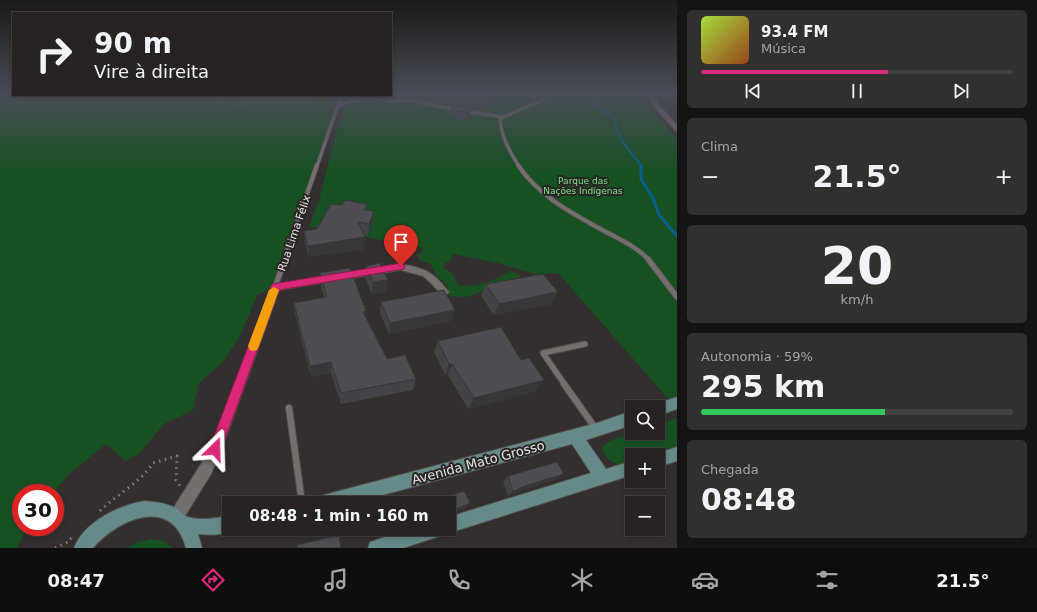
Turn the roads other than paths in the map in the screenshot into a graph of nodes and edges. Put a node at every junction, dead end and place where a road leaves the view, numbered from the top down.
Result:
1 (333, 120) edge
2 (500, 120) edge
3 (668, 120) edge
4 (677, 129) edge
5 (275, 287) junction
6 (444, 292) edge
7 (677, 297) edge
8 (585, 344) dead end
9 (677, 403) edge
10 (665, 407) edge
11 (289, 408) dead end
12 (625, 420) edge
13 (597, 430) junction
14 (575, 436) junction
15 (677, 454) edge
16 (665, 458) edge
17 (625, 470) edge
18 (602, 476) junction
19 (301, 496) edge
20 (350, 496) edge
21 (180, 521) junction
22 (456, 523) edge
23 (222, 525) edge
24 (416, 536) edge
25 (81, 542) edge
26 (384, 547) edge
27 (194, 548) edge

1 - 5 lane, Rua Lima Félix
2 - 7 lane
3 - 4 street
5 - 6 street
5 - 21 street, Rua Lima Félix
8 - 13 lane
9 - 10 main road
11 - 19 lane
12 - 13 main road, Avenida Mato Grosso
13 - 14 main road, Avenida Mato Grosso
14 - 18 main road
14 - 20 main road, Avenida Mato Grosso
15 - 16 main road
17 - 18 main road
18 - 22 main road
21 - 23 main road
21 - 25 main road
21 - 27 main road
24 - 26 main road

